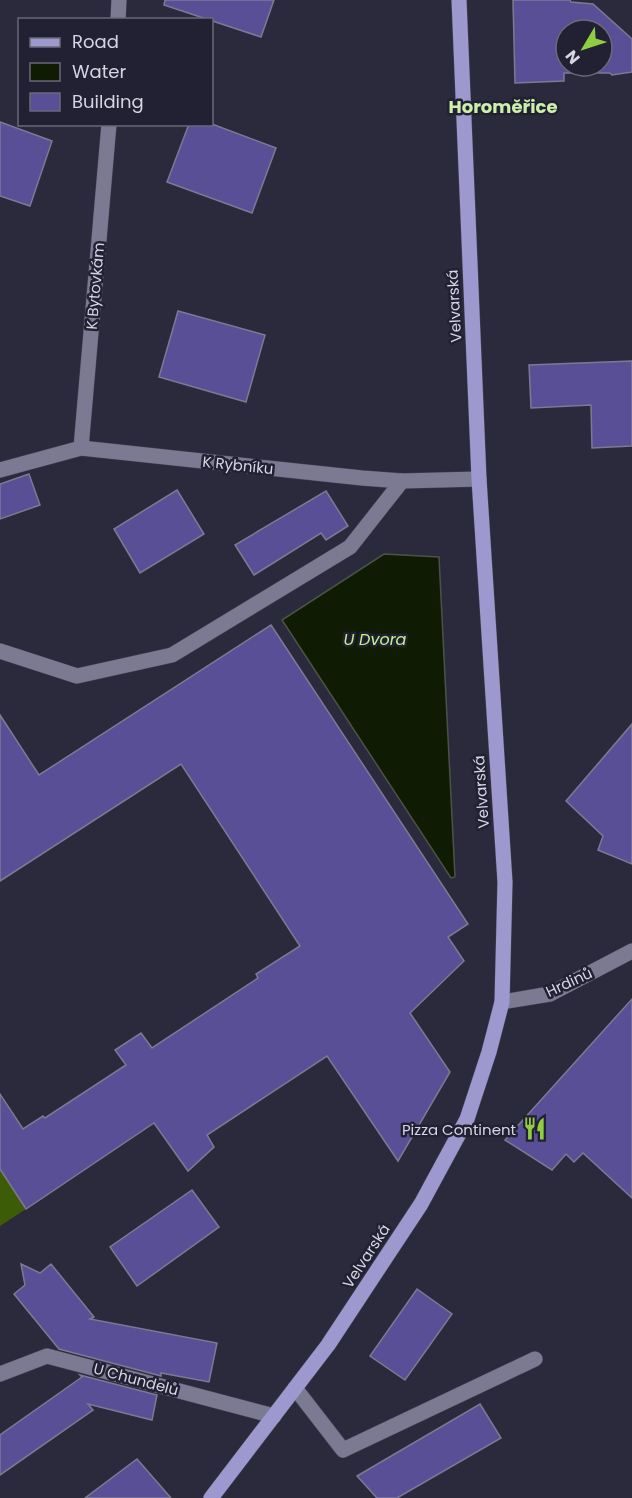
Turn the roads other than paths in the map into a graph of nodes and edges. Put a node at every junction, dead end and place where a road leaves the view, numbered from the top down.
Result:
1 (119, 0) edge
2 (459, 0) edge
3 (118, 18) edge
4 (108, 126) edge
5 (81, 448) junction
6 (0, 470) edge
7 (479, 479) junction
8 (402, 481) junction
9 (0, 651) edge
10 (632, 951) edge
11 (502, 1002) junction
12 (535, 1359) dead end
13 (0, 1374) edge
14 (295, 1388) junction
15 (274, 1416) junction
16 (211, 1498) edge

1 - 3 street
2 - 7 main road, Velvarská
4 - 5 street, K Bytovkám
5 - 6 street, K Rybníku
5 - 8 street, K Rybníku
7 - 8 street, K Rybníku
7 - 11 main road, Velvarská
8 - 9 street
10 - 11 street, Hrdinů
11 - 14 main road, Velvarská
12 - 14 street
13 - 15 street, U Chundelů
14 - 15 main road, Velvarská
15 - 16 main road, Velvarská

